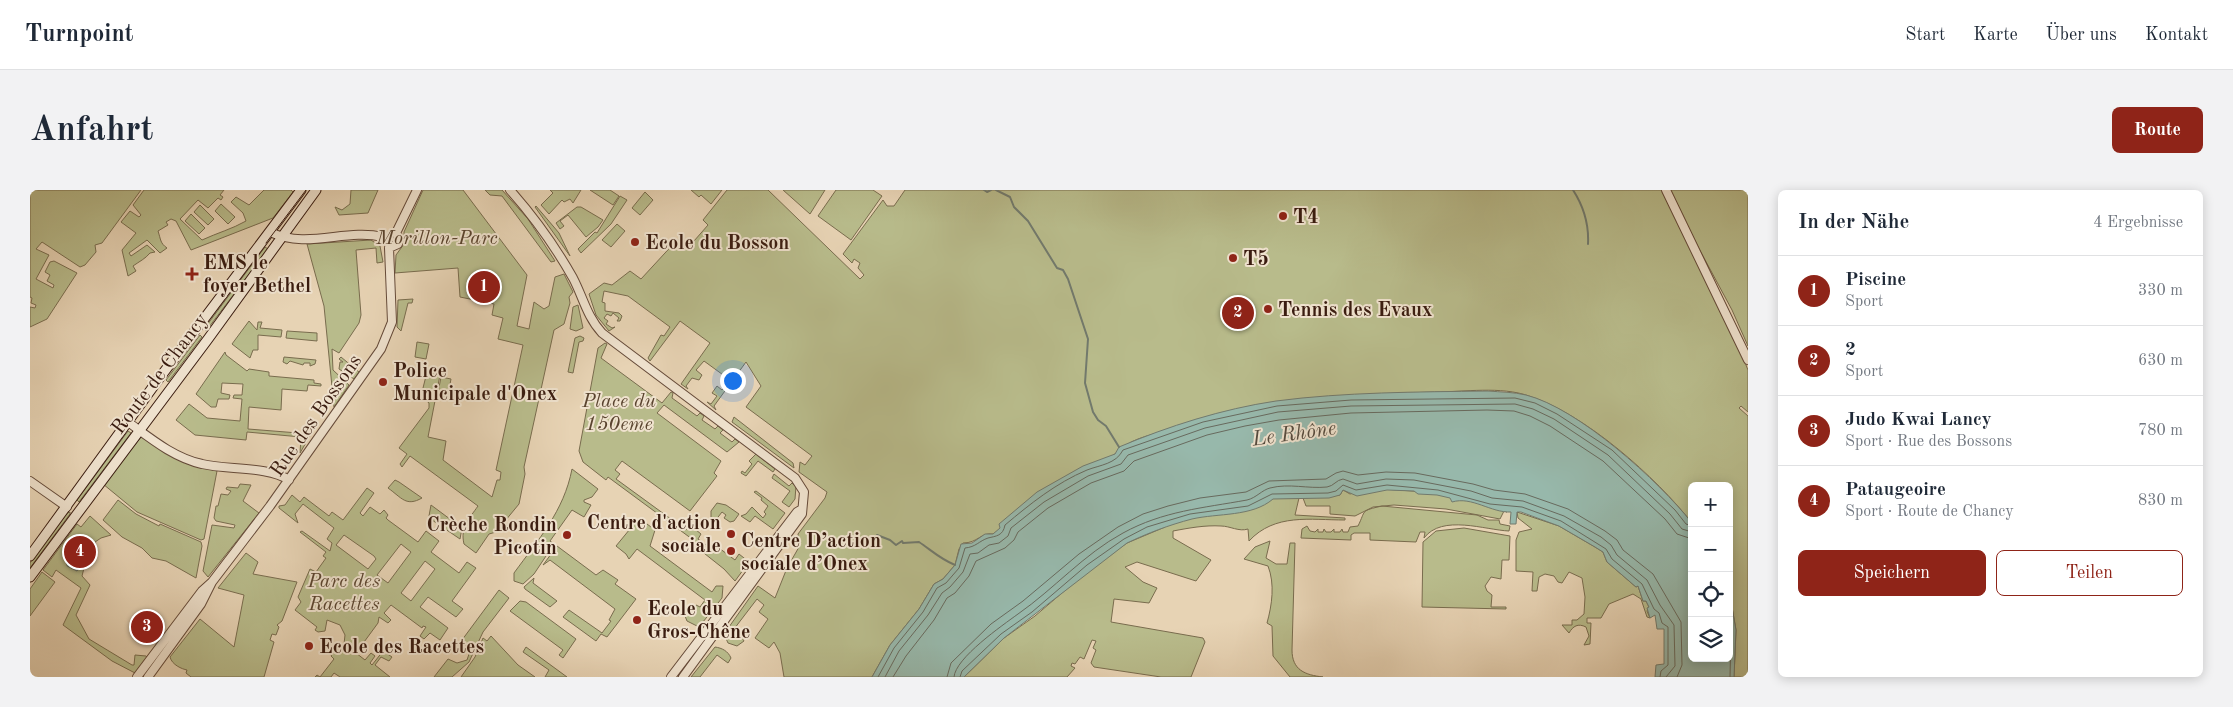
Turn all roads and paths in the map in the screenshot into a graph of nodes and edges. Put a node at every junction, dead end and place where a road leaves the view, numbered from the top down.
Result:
1 (301, 190) edge
2 (316, 190) edge
3 (417, 190) edge
4 (510, 190) edge
5 (1666, 190) edge
6 (270, 232) junction
7 (396, 233) junction
8 (282, 237) junction
9 (383, 238) junction
10 (390, 248) junction
11 (1748, 360) edge
12 (128, 422) junction
13 (139, 430) junction
14 (290, 480) junction
15 (30, 481) edge
16 (67, 507) junction
17 (802, 509) junction
18 (77, 513) junction
19 (30, 556) edge
20 (30, 577) edge
21 (201, 598) junction
22 (701, 635) junction
23 (709, 641) junction
24 (137, 677) edge
25 (148, 677) edge
26 (671, 677) edge
27 (683, 677) edge

1 - 6 main road, Route de Chancy
2 - 8 main road, Route de Chancy
3 - 7 street, Rue des Bossons
4 - 17 street
5 - 11 street
6 - 8 street
6 - 12 main road, Route de Chancy
7 - 9 street
7 - 10 street, Rue des Bossons
8 - 9 street
8 - 13 main road, Route de Chancy
9 - 10 street
10 - 14 street, Rue des Bossons
12 - 13 street
12 - 16 main road, Route de Chancy
13 - 14 street
13 - 18 main road, Route de Chancy
14 - 21 street, Rue des Bossons
15 - 16 street
16 - 18 main road
16 - 19 main road, Route de Chancy
17 - 22 street
17 - 23 street
18 - 20 main road, Route de Chancy
21 - 24 street, Rue des Bossons
21 - 25 street, Rue des Bossons
22 - 23 street
22 - 26 street
23 - 27 street

